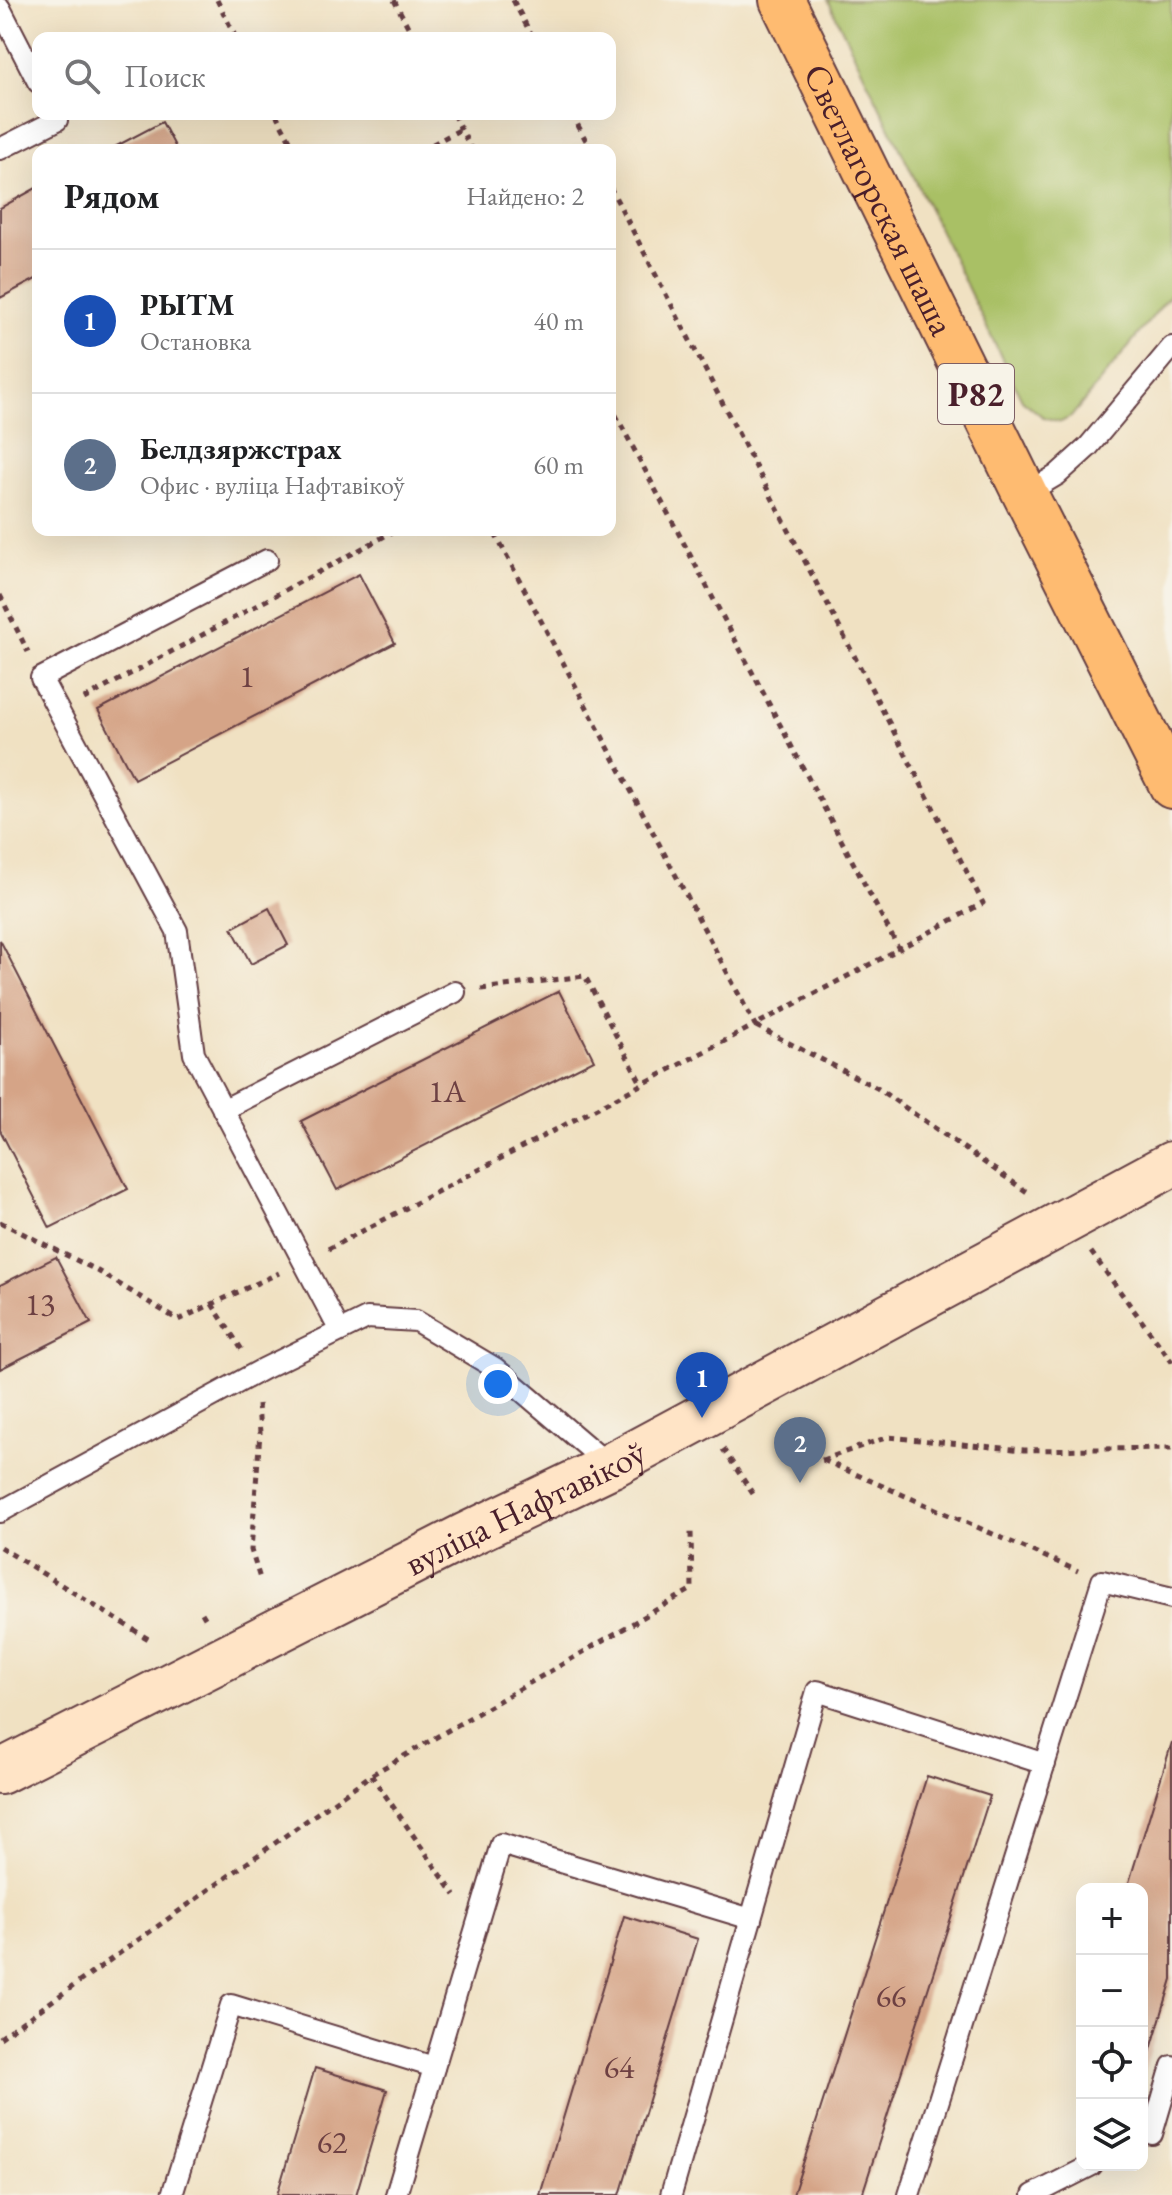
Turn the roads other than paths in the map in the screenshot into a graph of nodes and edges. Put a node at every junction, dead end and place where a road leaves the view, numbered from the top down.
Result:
1 (782, 0) edge
2 (0, 8) edge
3 (32, 70) edge
4 (57, 120) edge
5 (0, 149) edge
6 (1172, 347) edge
7 (1025, 494) junction
8 (267, 560) dead end
9 (1172, 786) edge
10 (455, 992) road end
11 (223, 1110) junction
12 (1172, 1164) edge
13 (340, 1331) junction
14 (610, 1466) junction
15 (0, 1512) edge
16 (1172, 1598) edge
17 (1045, 1764) junction
18 (0, 1772) edge
19 (751, 1919) junction
20 (1172, 2066) edge
21 (434, 2067) junction
22 (1172, 2124) edge
23 (1148, 2134) edge
24 (1148, 2136) edge
25 (1080, 2171) edge
26 (172, 2195) edge
27 (396, 2195) edge
28 (671, 2195) edge
29 (909, 2195) edge
30 (1033, 2195) edge

1 - 7 main road, Светлагорская шаша / Р82
2 - 3 lane
4 - 5 lane
6 - 7 lane
7 - 9 main road, Светлагорская шаша / Р82
8 - 11 lane
10 - 11 lane
11 - 13 lane
12 - 14 street, вуліца Нафтавікоў
13 - 14 lane
13 - 15 lane
14 - 18 street, вуліца Нафтавікоў
16 - 17 lane
17 - 19 lane
17 - 29 lane
19 - 21 lane
19 - 28 lane
20 - 23 lane
21 - 26 lane
21 - 27 lane
22 - 24 lane
25 - 30 lane

